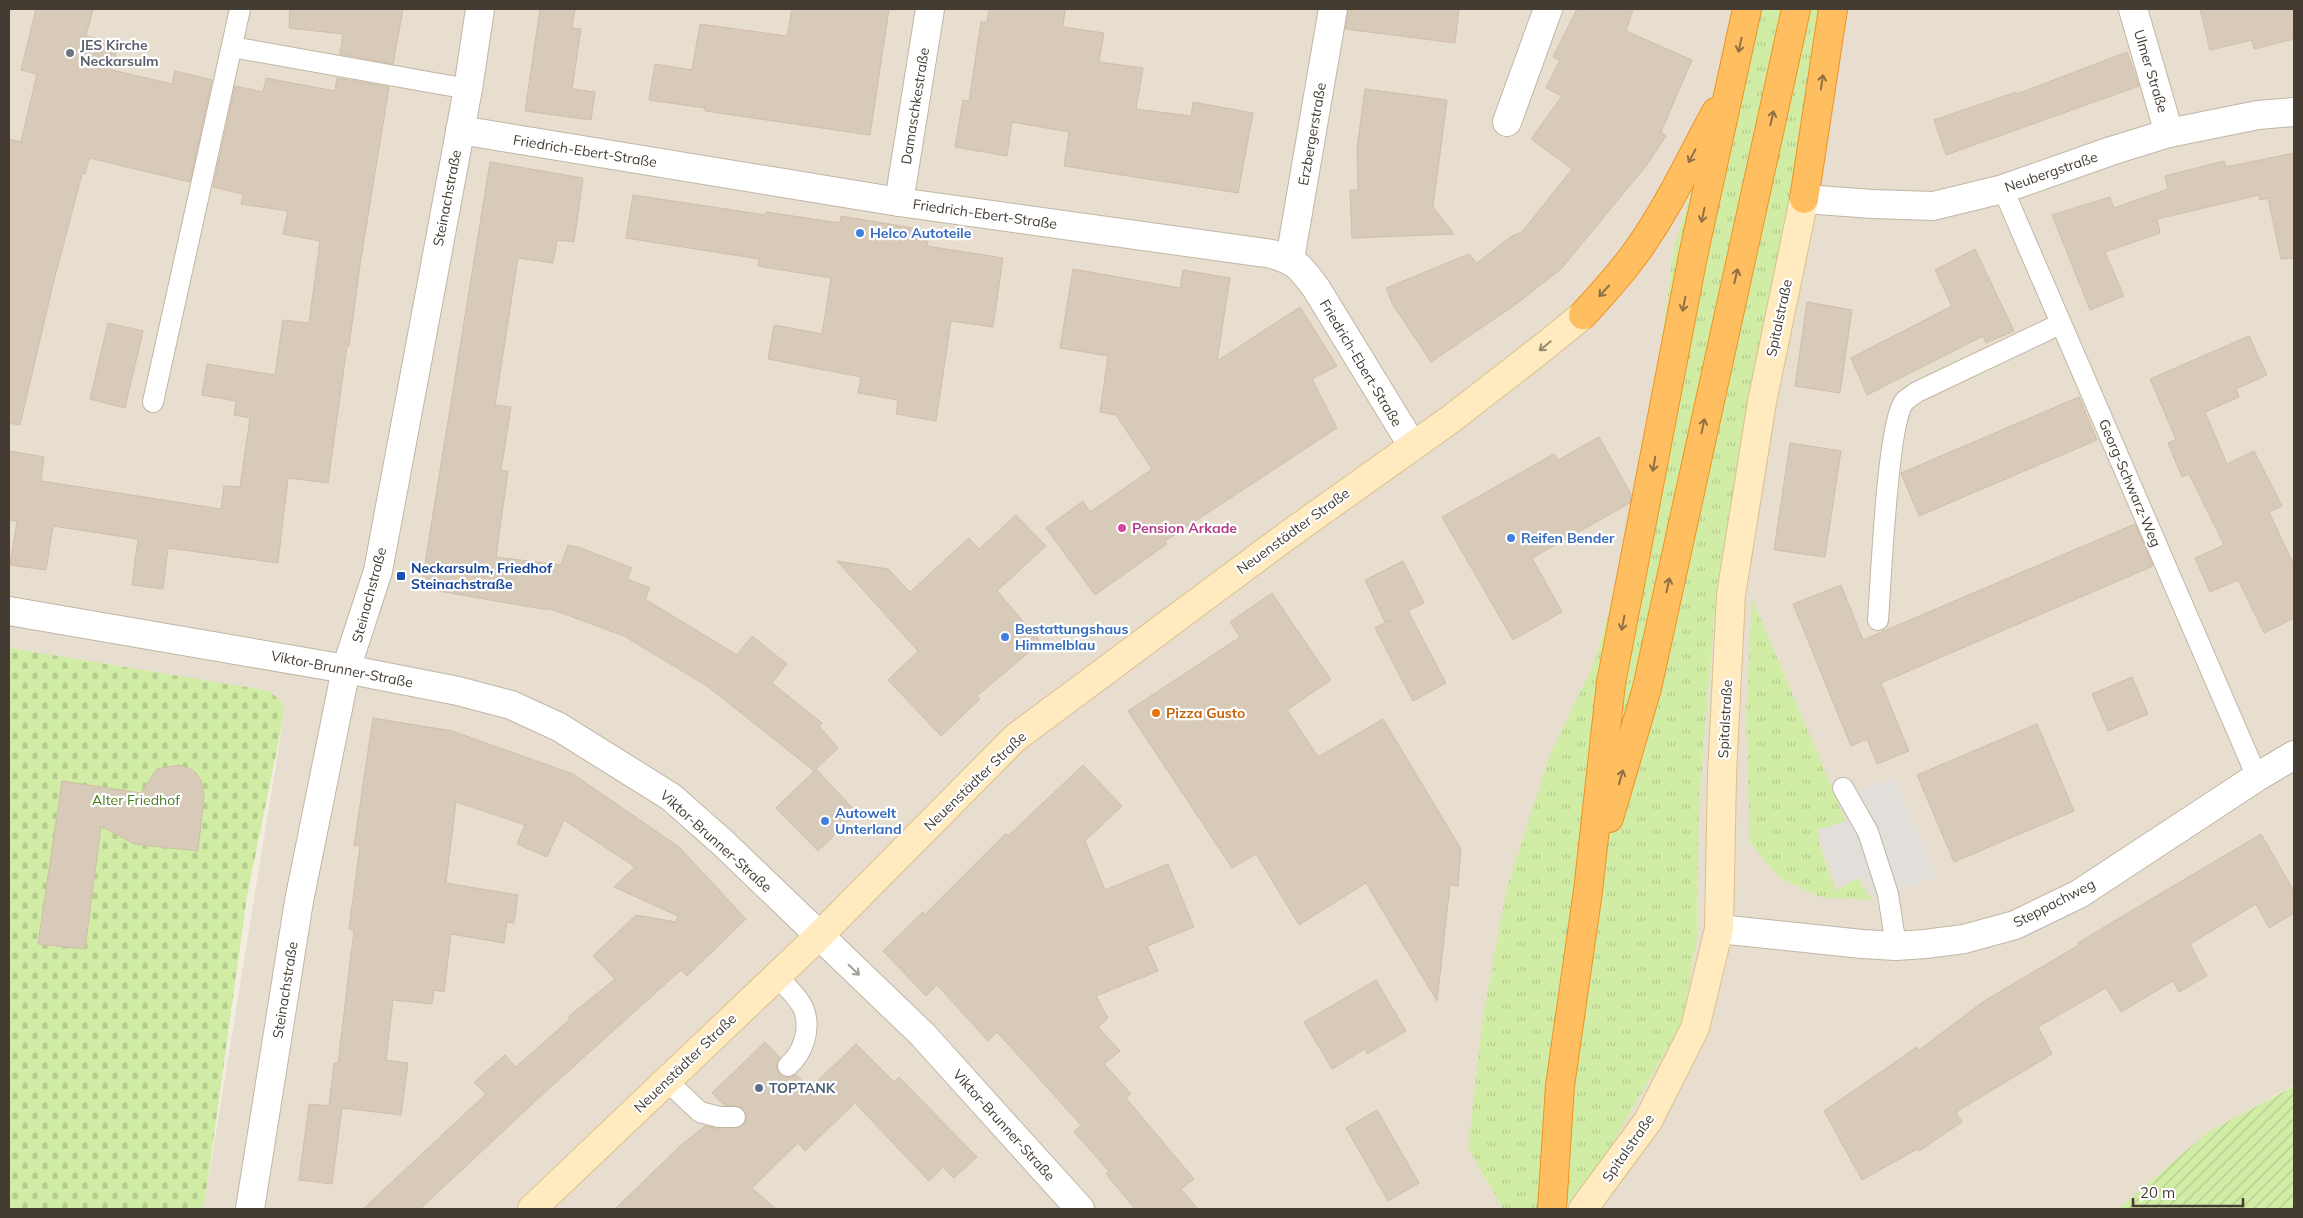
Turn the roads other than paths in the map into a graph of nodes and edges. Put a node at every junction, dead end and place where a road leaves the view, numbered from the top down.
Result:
1 (240, 9) edge
2 (480, 9) edge
3 (930, 9) edge
4 (1334, 9) edge
5 (1548, 9) edge
6 (1747, 9) edge
7 (1796, 9) edge
8 (1833, 9) edge
9 (2132, 9) edge
10 (232, 48) junction
11 (1732, 82) junction
12 (468, 89) junction
13 (2294, 112) edge
14 (1507, 122) dead end
15 (460, 130) junction
16 (2170, 133) junction
17 (2003, 189) junction
18 (1804, 199) junction
19 (899, 202) junction
20 (1290, 260) junction
21 (1582, 315) joint
22 (2060, 324) junction
23 (153, 402) dead end
24 (1412, 445) junction
25 (9, 611) edge
26 (1878, 620) dead end
27 (346, 669) junction
28 (2294, 756) edge
29 (2257, 777) junction
30 (1844, 788) dead end
31 (1588, 891) junction
32 (1719, 929) junction
33 (819, 936) junction
34 (1896, 946) junction
35 (777, 976) junction
36 (788, 1066) dead end
37 (667, 1081) junction
38 (735, 1117) dead end
39 (250, 1209) edge
40 (532, 1209) edge
41 (1080, 1209) edge
42 (1552, 1209) edge
43 (1582, 1209) edge

1 - 10 lane
2 - 12 street, Steinachstraße
3 - 19 street, Damaschkestraße
4 - 20 street, Erzbergerstraße
5 - 14 street
6 -> 11 highway
31 -> 7 highway
18 -> 8 highway
9 - 16 street, Ulmer Straße
10 - 12 lane
10 - 23 lane
11 -> 21 highway
11 -> 31 highway
12 - 15 street, Steinachstraße
13 - 16 street, Neubergstraße
15 - 19 street, Friedrich-Ebert-Straße
15 - 27 street, Steinachstraße
16 - 17 street, Neubergstraße
17 - 18 street, Neubergstraße
17 - 22 lane, Georg-Schwarz-Weg
18 - 32 main road, Spitalstraße
19 - 20 street, Friedrich-Ebert-Straße
20 - 24 street, Friedrich-Ebert-Straße
21 -> 24 main road, Neuenstädter Straße
22 - 26 lane
22 - 29 lane, Georg-Schwarz-Weg
24 - 33 main road, Neuenstädter Straße
25 - 27 street, Viktor-Brunner-Straße
27 - 33 street, Viktor-Brunner-Straße
27 - 39 street, Steinachstraße
28 - 29 street, Steppachweg
29 - 34 street, Steppachweg
30 - 34 lane
31 - 42 highway
32 - 34 street, Steppachweg
32 - 43 main road, Spitalstraße
33 - 35 main road, Neuenstädter Straße
33 -> 41 street, Viktor-Brunner-Straße
35 - 36 lane
35 - 37 main road, Neuenstädter Straße
37 - 38 lane
37 - 40 main road, Neuenstädter Straße

